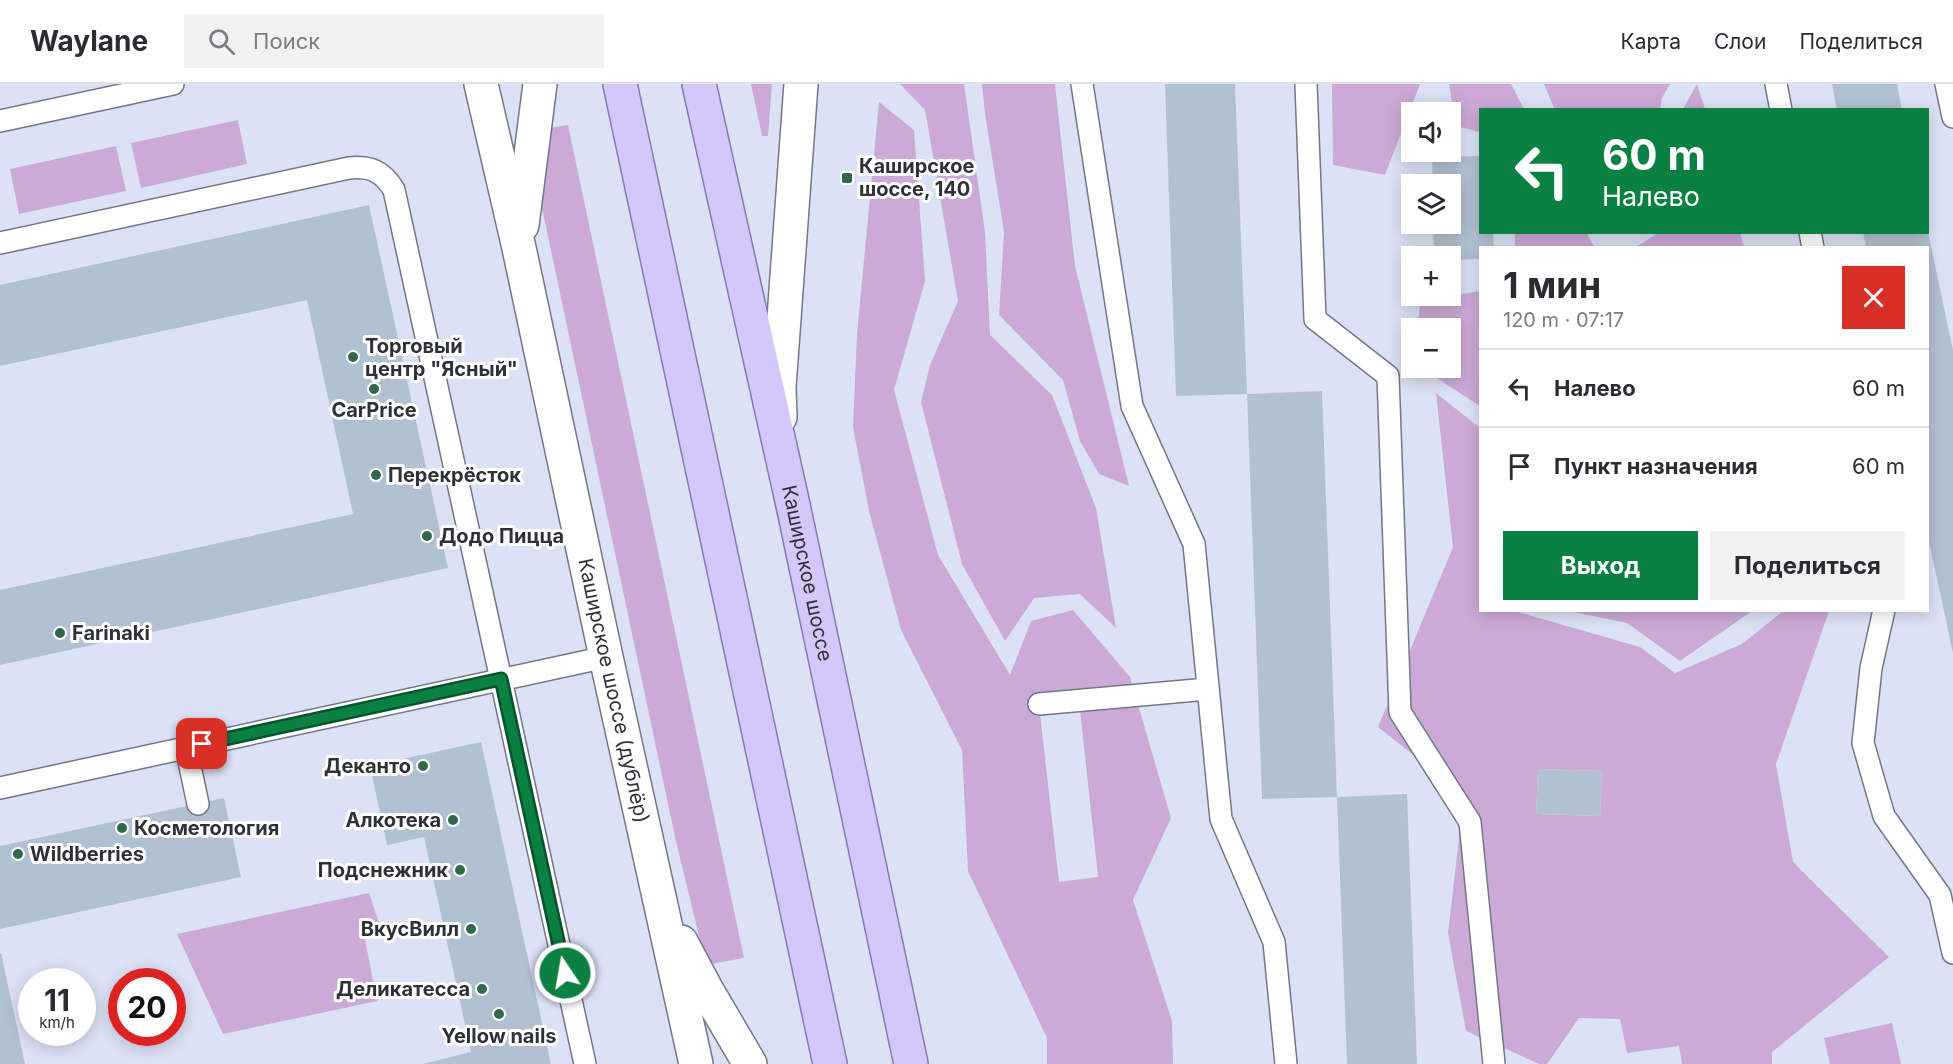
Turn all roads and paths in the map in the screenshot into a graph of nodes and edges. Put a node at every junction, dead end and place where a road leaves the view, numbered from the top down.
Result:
1 (173, 84) edge
2 (481, 84) edge
3 (540, 84) edge
4 (620, 84) edge
5 (699, 84) edge
6 (801, 84) edge
7 (1082, 84) edge
8 (1306, 84) edge
9 (1776, 84) edge
10 (1946, 84) edge
11 (1781, 108) edge
12 (1953, 117) edge
13 (0, 121) edge
14 (0, 243) edge
15 (519, 248) junction
16 (780, 449) junction
17 (1884, 612) edge
18 (606, 657) junction
19 (501, 679) junction
20 (1208, 689) junction
21 (1039, 704) dead end
22 (186, 747) junction
23 (0, 788) edge
24 (198, 804) dead end
25 (662, 906) junction
26 (1953, 953) edge
27 (585, 1064) edge
28 (696, 1064) edge
29 (750, 1064) edge
30 (830, 1064) edge
31 (911, 1064) edge
32 (1286, 1064) edge
33 (1494, 1064) edge

1 - 13 lane
2 - 15 main road, Каширское шоссе (дублёр)
3 - 15 main road
4 - 30 main road
5 - 16 main road, Каширское шоссе
6 - 16 main road
7 - 20 lane
8 - 33 lane
9 - 11 lane
10 - 12 lane
14 - 19 lane
15 - 18 main road, Каширское шоссе (дублёр)
16 - 31 main road, Каширское шоссе
17 - 26 lane
18 - 19 lane
18 - 25 main road, Каширское шоссе (дублёр)
19 - 22 lane
19 - 27 lane
20 - 21 lane
20 - 32 lane
22 - 23 lane
22 - 24 lane
25 - 28 main road, Каширское шоссе (дублёр)
25 - 29 main road

